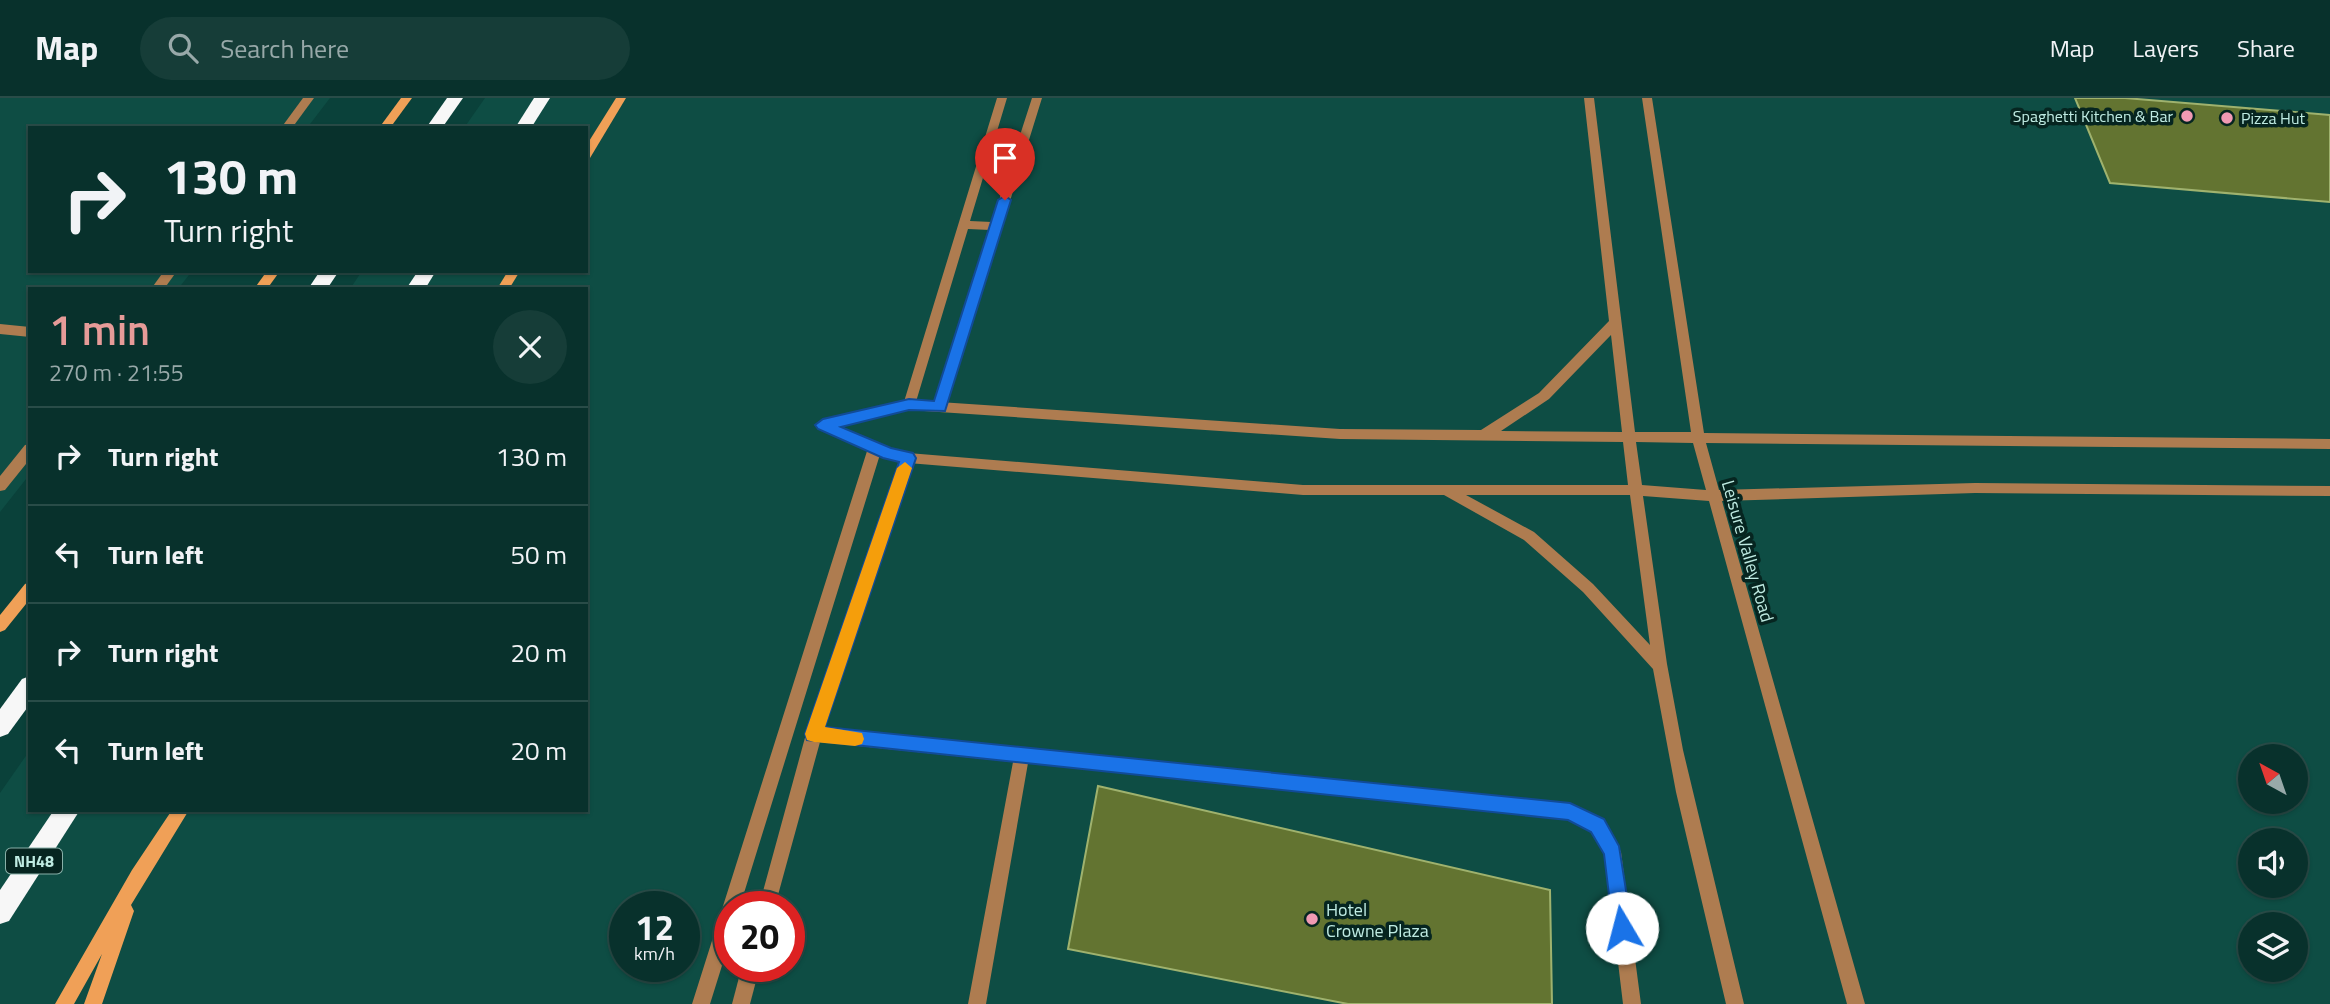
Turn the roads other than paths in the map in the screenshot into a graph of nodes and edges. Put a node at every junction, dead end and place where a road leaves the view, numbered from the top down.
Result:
1 (309, 98) edge
2 (407, 98) edge
3 (456, 98) edge
4 (542, 98) edge
5 (621, 98) edge
6 (1002, 98) edge
7 (1037, 98) edge
8 (1589, 98) edge
9 (1647, 98) edge
10 (288, 126) edge
11 (386, 126) edge
12 (435, 126) edge
13 (524, 126) edge
14 (588, 152) edge
15 (964, 225) junction
16 (997, 226) junction
17 (169, 273) edge
18 (272, 273) edge
19 (159, 287) edge
20 (262, 287) edge
21 (1616, 322) junction
22 (0, 329) edge
23 (28, 332) edge
24 (909, 405) junction
25 (940, 407) junction
26 (1483, 436) junction
27 (1629, 437) junction
28 (1698, 438) junction
29 (2330, 444) edge
30 (875, 448) junction
31 (28, 451) edge
32 (908, 458) junction
33 (0, 486) edge
34 (1636, 490) junction
35 (2330, 491) edge
36 (1447, 492) junction
37 (1713, 496) junction
38 (28, 591) edge
39 (0, 626) edge
40 (1660, 666) junction
41 (28, 689) edge
42 (0, 727) edge
43 (814, 734) junction
44 (1022, 756) junction
45 (67, 812) edge
46 (180, 812) edge
47 (138, 876) junction
48 (737, 891) edge
49 (771, 891) edge
50 (0, 912) edge
51 (714, 963) edge
52 (747, 982) edge
53 (64, 1004) edge
54 (93, 1004) edge
55 (701, 1004) edge
56 (741, 1004) edge
57 (977, 1004) edge
58 (1632, 1004) edge
59 (1735, 1004) edge
60 (1856, 1004) edge

1 - 10 street
2 - 11 main road
3 - 12 highway
4 - 13 highway
5 - 14 main road
6 - 15 street
7 - 16 street
8 - 21 street
9 - 28 street, Leisure Valley Road
15 - 16 street
15 - 24 street
16 - 25 street
17 - 19 street
18 - 20 main road
21 - 26 street
21 - 27 street
22 - 23 street
24 - 25 street
24 - 30 street
25 - 26 street
26 - 27 street
27 - 28 street
27 - 34 street
28 - 29 street
28 - 37 street, Leisure Valley Road
30 - 32 street
30 - 48 street
31 - 33 street
32 - 36 street
32 - 43 street
34 - 36 street
34 - 37 street
34 - 40 street
35 - 37 street
36 - 40 street
37 - 60 street, Leisure Valley Road
38 - 39 main road
40 - 59 street
41 - 42 highway
43 - 44 street
43 - 49 street
44 - 57 street
44 - 58 street
45 - 50 highway, NH48
46 - 47 main road
47 - 53 main road
47 - 54 main road
51 - 55 street
52 - 56 street

